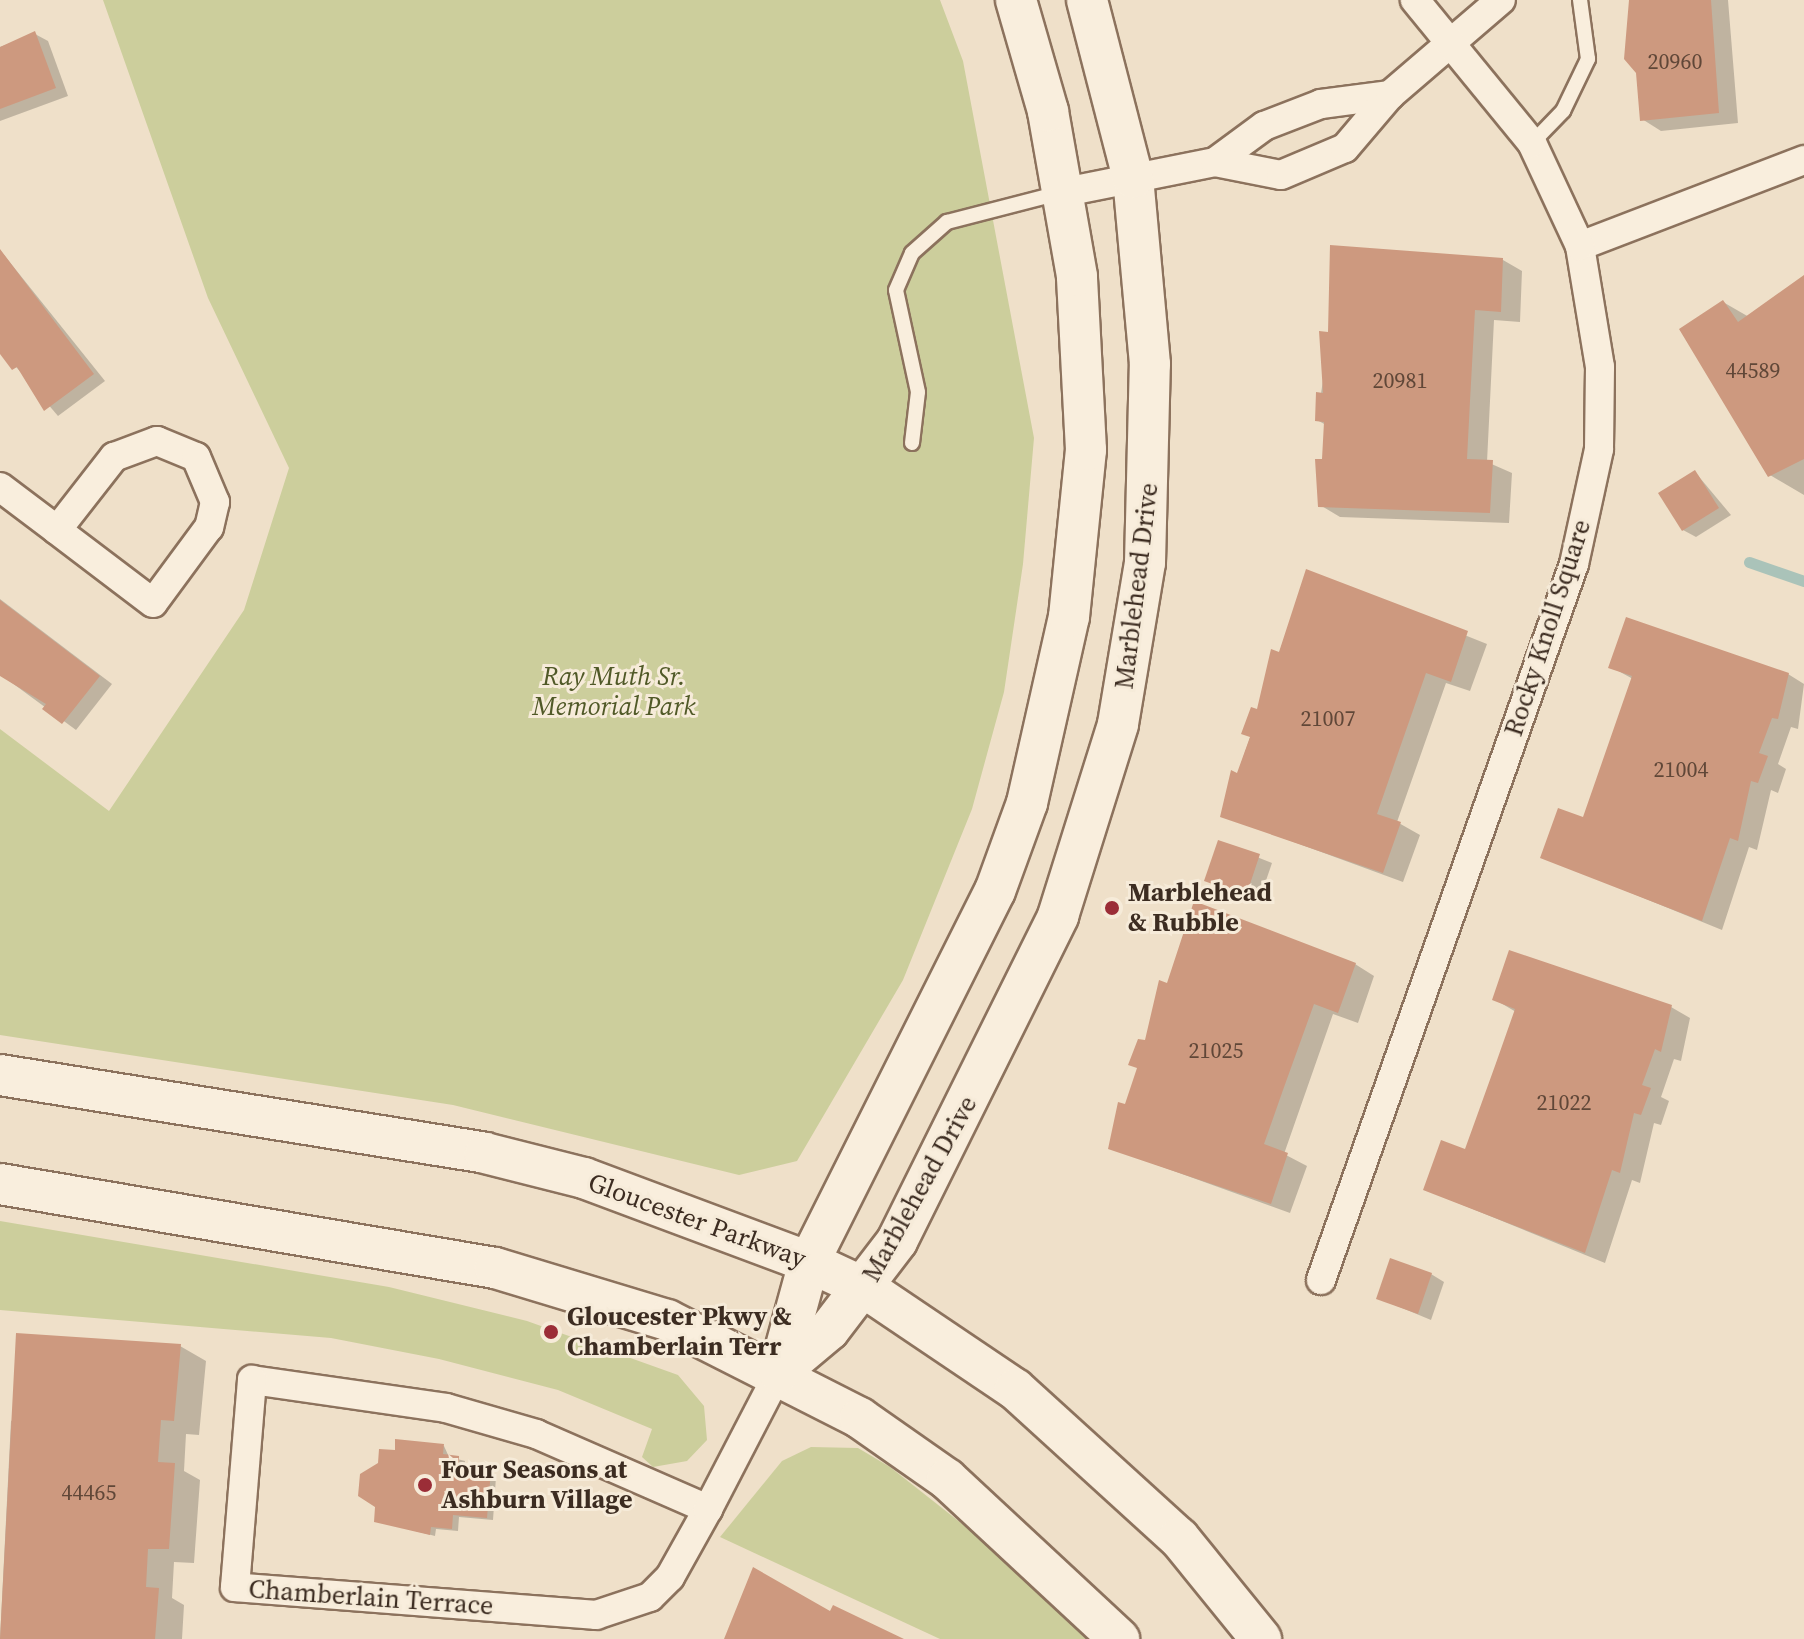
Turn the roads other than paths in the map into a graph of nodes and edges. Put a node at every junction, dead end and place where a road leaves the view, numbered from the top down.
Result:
1 (1016, 0) edge
2 (1087, 0) edge
3 (1415, 0) edge
4 (1501, 0) edge
5 (1580, 0) edge
6 (1454, 42) junction
7 (1390, 95) junction
8 (1532, 143) junction
9 (1804, 160) edge
10 (1215, 162) junction
11 (1133, 178) junction
12 (1065, 192) junction
13 (1580, 246) junction
14 (912, 443) dead end
15 (0, 487) edge
16 (57, 530) junction
17 (0, 1075) edge
18 (0, 1184) edge
19 (809, 1262) junction
20 (1321, 1280) dead end
21 (865, 1288) junction
22 (779, 1372) junction
23 (708, 1509) junction
24 (1119, 1639) edge
25 (1261, 1639) edge

1 - 12 street
2 - 11 street, Marblehead Drive
3 - 6 street, Rocky Knoll Square
4 - 6 street
5 - 8 lane
6 - 7 street
6 - 8 street, Rocky Knoll Square
7 - 10 street
7 - 10 street
8 - 13 street, Rocky Knoll Square
9 - 13 street
10 - 11 street
11 - 12 street
11 - 21 street, Marblehead Drive
12 - 14 lane
12 - 19 street
13 - 20 street, Rocky Knoll Square
15 - 16 street
16 - 16 street
17 - 19 street, Gloucester Parkway
18 - 22 street
19 - 21 street, Gloucester Parkway
19 - 22 street
21 - 22 street, Marblehead Drive
21 - 25 street, Gloucester Parkway
22 - 23 street, Chamberlain Terrace
22 - 24 street
23 - 23 street, Chamberlain Terrace

